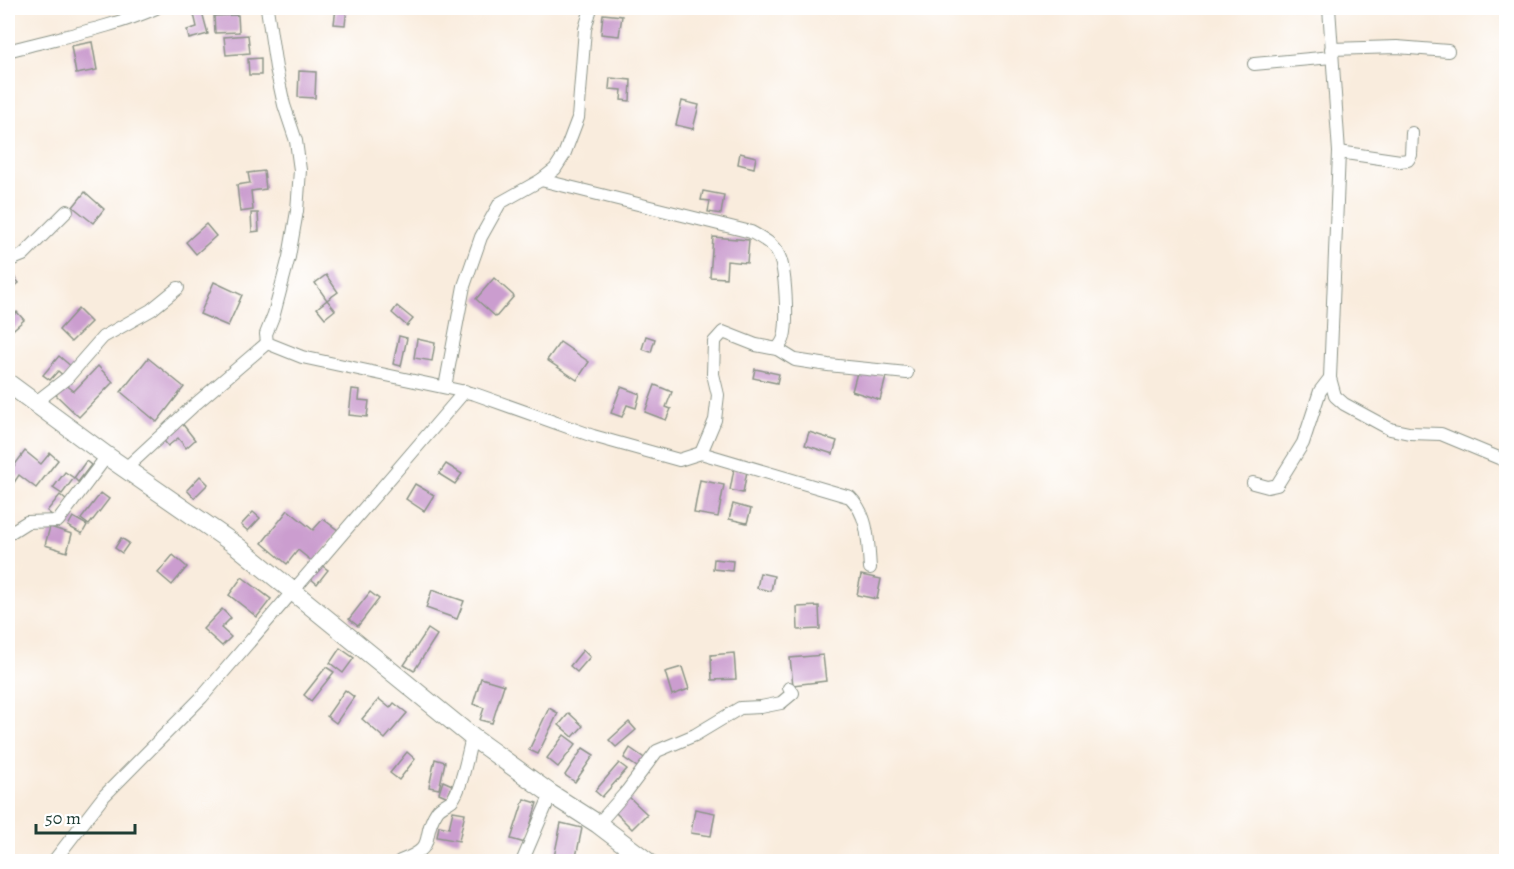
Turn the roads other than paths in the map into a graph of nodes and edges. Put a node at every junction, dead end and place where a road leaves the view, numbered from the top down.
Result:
1 (156, 8) edge
2 (267, 8) edge
3 (591, 8) edge
4 (1329, 8) edge
5 (8, 51) edge
6 (1448, 51) dead end
7 (1331, 53) junction
8 (1254, 64) dead end
9 (1412, 133) dead end
10 (1339, 152) junction
11 (541, 180) junction
12 (68, 211) dead end
13 (8, 261) edge
14 (178, 288) dead end
15 (267, 343) junction
16 (777, 349) junction
17 (907, 373) dead end
18 (1330, 378) junction
19 (8, 383) edge
20 (445, 387) junction
21 (465, 391) junction
22 (36, 402) junction
23 (700, 453) junction
24 (107, 456) junction
25 (1506, 461) edge
26 (126, 468) junction
27 (1254, 483) dead end
28 (8, 534) edge
29 (870, 568) dead end
30 (293, 591) junction
31 (789, 688) dead end
32 (472, 737) junction
33 (551, 794) junction
34 (598, 824) junction
35 (52, 861) edge
36 (400, 861) edge
37 (522, 861) edge
38 (648, 861) edge

1 - 5 street
2 - 15 street
3 - 11 street
4 - 7 street
6 - 7 street
7 - 8 street
7 - 10 street
9 - 10 street
10 - 18 street
11 - 16 street
11 - 20 street
12 - 13 street
14 - 22 street
15 - 20 street
15 - 26 street
16 - 17 street
16 - 23 street
18 - 25 street
18 - 27 street
19 - 22 main road
20 - 21 street
21 - 23 street
21 - 30 street
22 - 24 main road
23 - 29 street
24 - 26 main road
24 - 28 street
26 - 30 main road
30 - 32 main road
30 - 35 street
31 - 34 street
32 - 33 main road
32 - 36 street
33 - 34 main road
33 - 37 street
34 - 38 main road

